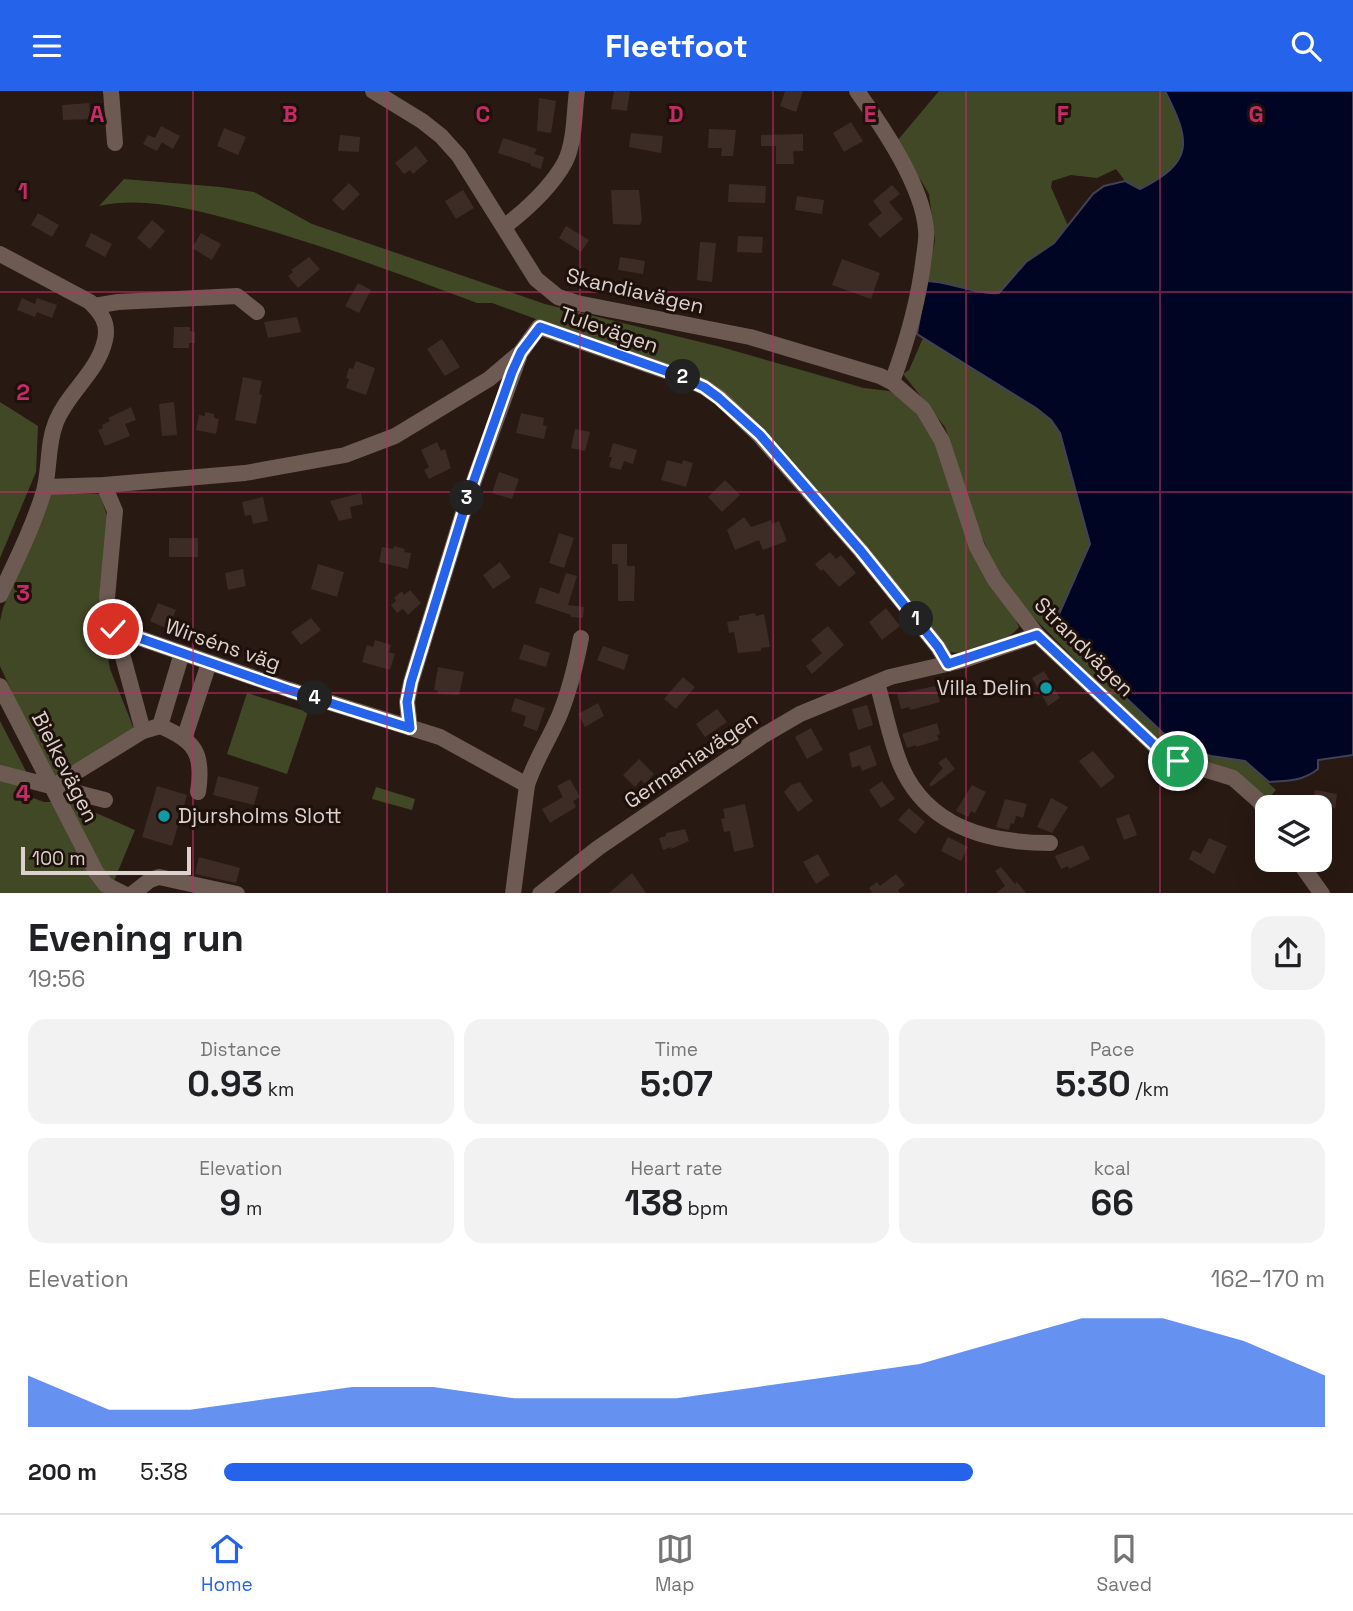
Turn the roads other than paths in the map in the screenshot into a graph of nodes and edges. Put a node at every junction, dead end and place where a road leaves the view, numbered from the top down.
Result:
1 (111, 91) edge
2 (373, 91) edge
3 (577, 91) edge
4 (857, 91) edge
5 (115, 143) dead end
6 (504, 227) junction
7 (0, 254) edge
8 (254, 294) dead end
9 (237, 296) junction
10 (94, 306) junction
11 (257, 311) dead end
12 (521, 352) junction
13 (892, 382) junction
14 (104, 485) junction
15 (45, 487) junction
16 (0, 595) edge
17 (113, 629) junction
18 (1037, 635) junction
19 (581, 638) dead end
20 (182, 653) junction
21 (209, 663) junction
22 (948, 664) junction
23 (877, 683) junction
24 (0, 686) edge
25 (160, 726) junction
26 (410, 728) junction
27 (143, 731) junction
28 (184, 736) junction
29 (0, 773) edge
30 (527, 785) junction
31 (52, 787) junction
32 (198, 792) dead end
33 (1255, 797) edge
34 (106, 800) dead end
35 (1049, 843) dead end
36 (1306, 872) edge
37 (122, 893) edge
38 (133, 893) edge
39 (232, 893) edge
40 (513, 893) edge
41 (541, 893) edge
42 (1321, 893) edge

1 - 5 street
2 - 6 street, Skandiavägen
3 - 6 street
4 - 13 street
6 - 13 street, Skandiavägen
7 - 10 street
8 - 9 street
9 - 10 street
9 - 11 street
10 - 15 street
12 - 14 street, Tulevägen
12 - 22 street, Tulevägen
12 - 26 street
13 - 18 street, Strandvägen
14 - 15 street, Tulevägen
14 - 17 street
15 - 16 street
17 - 20 street, Wirséns väg
17 - 27 street
18 - 22 street, Germaniavägen
18 - 33 street, Strandvägen
19 - 30 street
20 - 21 street, Wirséns väg
20 - 25 street
21 - 26 street, Wirséns väg
21 - 28 street
22 - 23 street, Germaniavägen
23 - 35 street
23 - 41 street, Germaniavägen
24 - 31 street, Bielkevägen
25 - 27 street
25 - 28 street
26 - 30 street, Wirséns väg
27 - 31 street
28 - 32 street
29 - 31 street
30 - 40 street
31 - 34 street
31 - 37 street, Bielkevägen
36 - 42 street
38 - 39 street

